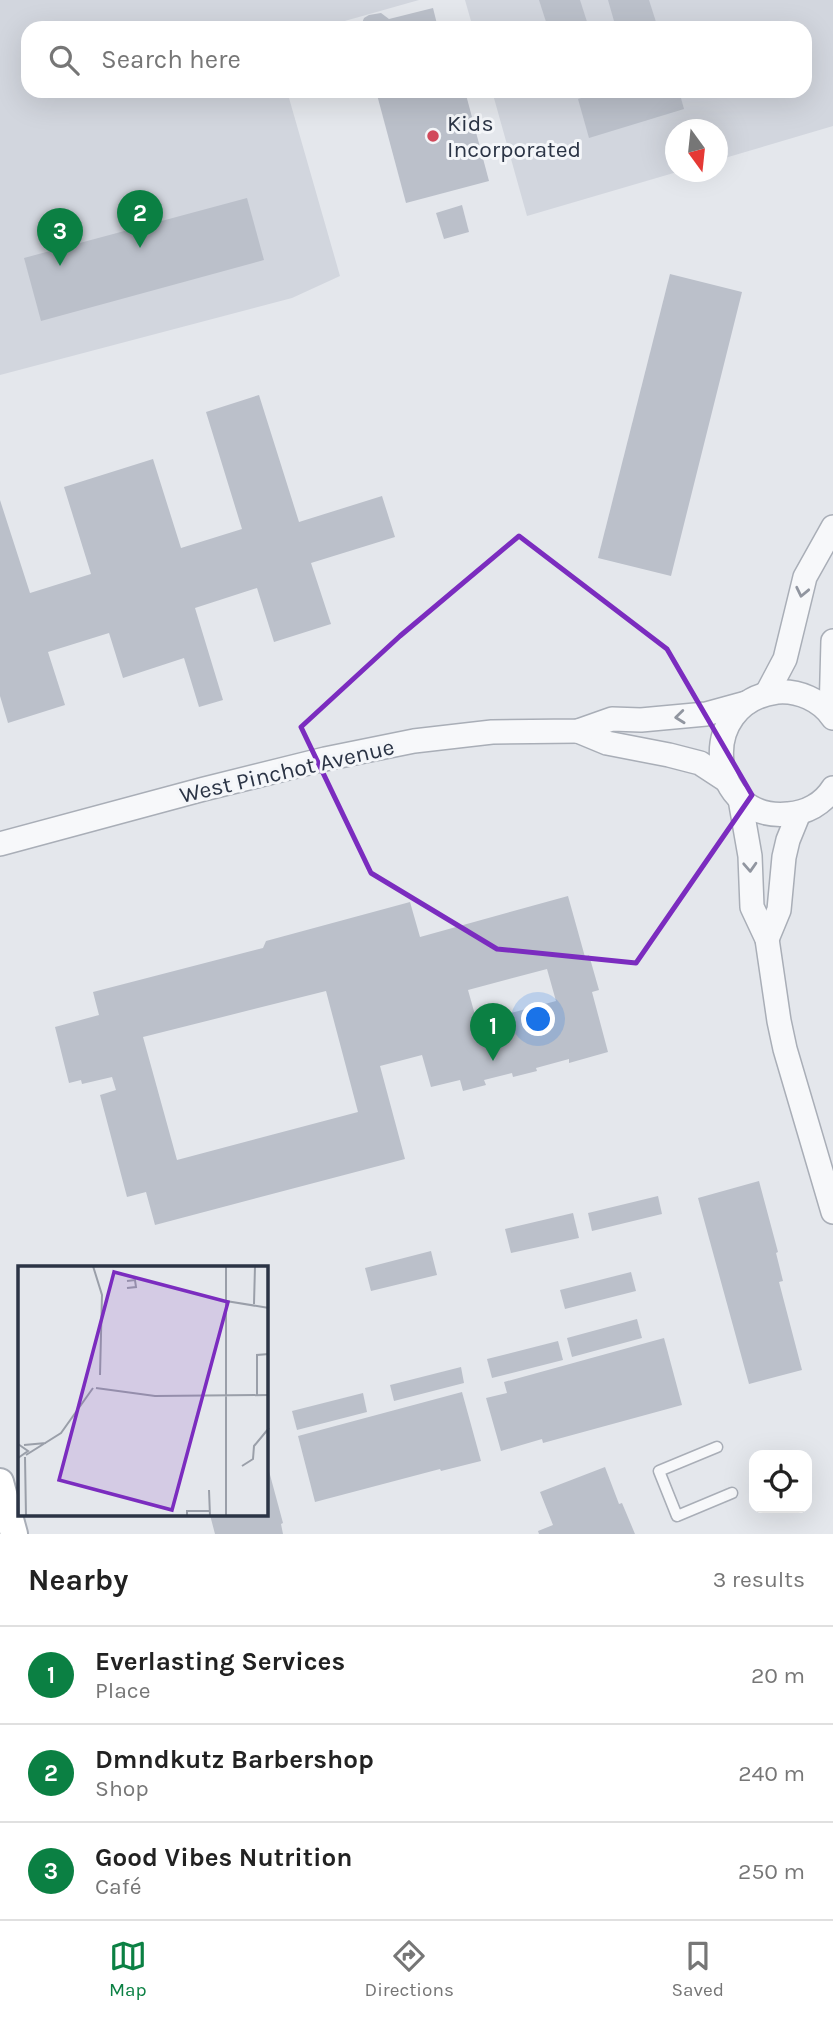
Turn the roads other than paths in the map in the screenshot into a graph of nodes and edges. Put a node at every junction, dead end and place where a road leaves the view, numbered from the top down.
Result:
1 (833, 533) edge
2 (833, 641) edge
3 (757, 698) junction
4 (832, 716) edge
5 (578, 731) junction
6 (726, 780) junction
7 (833, 788) edge
8 (740, 799) junction
9 (799, 813) junction
10 (0, 844) edge
11 (767, 939) junction
12 (833, 1212) edge
13 (717, 1447) dead end
14 (0, 1482) edge
15 (732, 1493) dead end
16 (14, 1534) edge

1 -> 3 street
2 - 4 street
3 - 4 street, West Pinchot Avenue
3 -> 5 street, West Pinchot Avenue
3 - 6 street
5 - 6 street, West Pinchot Avenue
5 - 10 street, West Pinchot Avenue
6 - 8 street
7 - 9 street
8 - 9 street
8 -> 11 street
9 - 11 street
11 - 12 street
13 - 15 lane
14 - 16 main road

